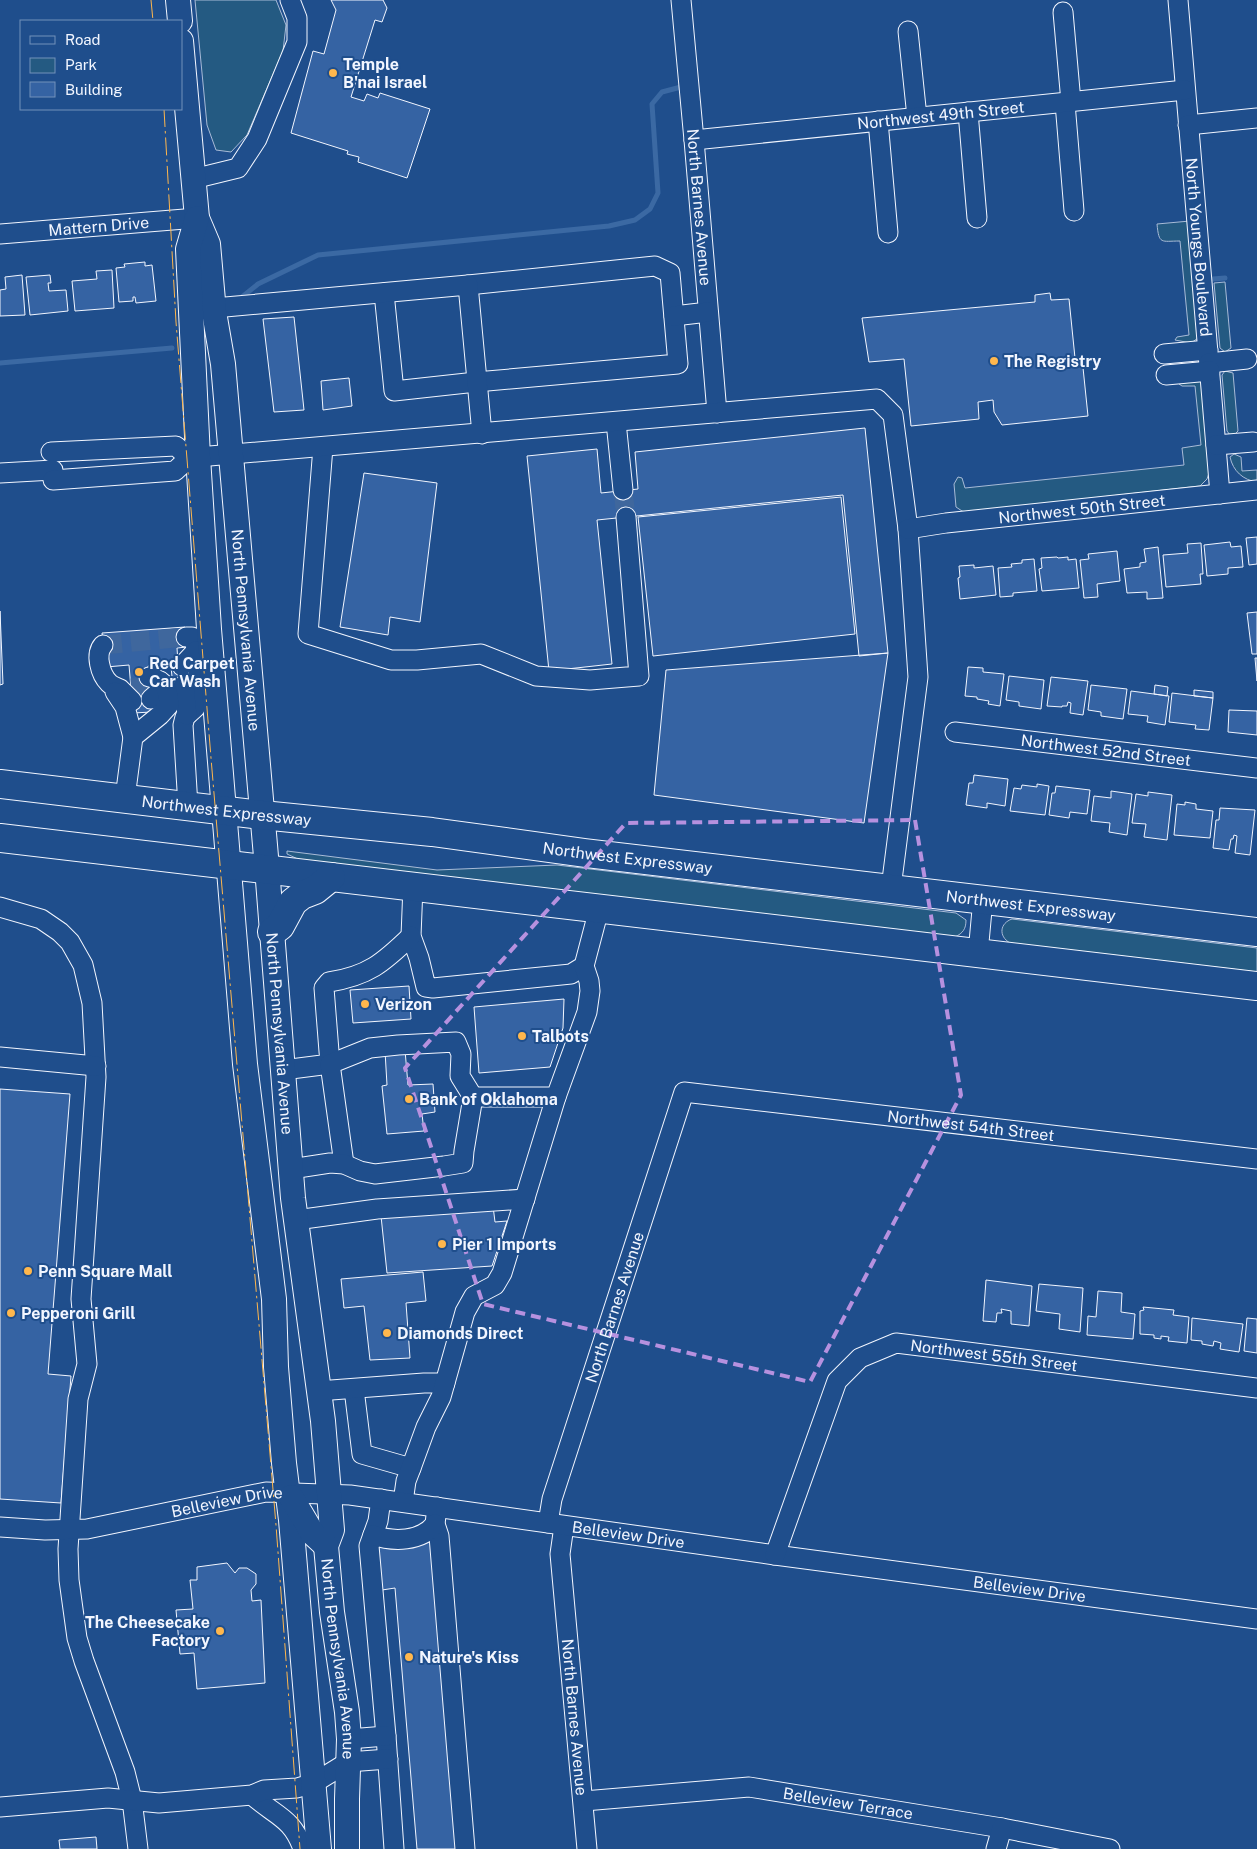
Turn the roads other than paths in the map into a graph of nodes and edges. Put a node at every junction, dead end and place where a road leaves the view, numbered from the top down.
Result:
1 (178, 0) edge
2 (290, 0) edge
3 (680, 0) edge
4 (1178, 0) edge
5 (1063, 12) dead end
6 (180, 20) edge
7 (908, 31) dead end
8 (182, 52) edge
9 (1185, 90) junction
10 (1068, 102) junction
11 (968, 112) junction
12 (917, 118) junction
13 (1257, 118) edge
14 (878, 121) junction
15 (1188, 125) junction
16 (694, 140) junction
17 (194, 179) junction
18 (1074, 210) dead end
19 (197, 218) junction
20 (977, 218) dead end
21 (888, 233) dead end
22 (0, 234) edge
23 (468, 285) junction
24 (384, 293) junction
25 (214, 308) junction
26 (708, 312) junction
27 (674, 316) junction
28 (1164, 354) dead end
29 (1247, 359) dead end
30 (1209, 361) junction
31 (1166, 375) dead end
32 (476, 382) junction
33 (717, 413) junction
34 (616, 422) junction
35 (482, 434) junction
36 (1253, 442) dead end
37 (1216, 445) junction
38 (323, 447) junction
39 (229, 455) junction
40 (193, 458) junction
41 (52, 467) junction
42 (0, 473) edge
43 (623, 490) tunnel mouth
44 (1257, 490) edge
45 (1220, 494) junction
46 (626, 517) tunnel mouth
47 (908, 529) junction
48 (104, 645) dead end
49 (182, 666) dead end
50 (187, 715) junction
51 (955, 732) dead end
52 (133, 737) junction
53 (1257, 768) edge
54 (0, 784) edge
55 (125, 798) junction
56 (188, 806) junction
57 (225, 810) junction
58 (262, 815) junction
59 (0, 838) edge
60 (230, 865) junction
61 (267, 868) junction
62 (331, 877) junction
63 (413, 886) junction
64 (891, 888) junction
65 (983, 899) junction
66 (0, 907) edge
67 (599, 909) junction
68 (272, 932) junction
69 (1257, 932) edge
70 (413, 941) junction
71 (978, 953) junction
72 (584, 966) junction
73 (1257, 986) edge
74 (0, 1057) edge
75 (330, 1064) junction
76 (96, 1066) junction
77 (283, 1070) junction
78 (684, 1092) joint
79 (473, 1097) junction
80 (556, 1097) junction
81 (1257, 1159) edge
82 (344, 1164) junction
83 (291, 1169) junction
84 (525, 1199) junction
85 (296, 1220) junction
86 (445, 1383) junction
87 (1257, 1388) edge
88 (354, 1389) junction
89 (318, 1391) junction
90 (411, 1468) junction
91 (288, 1492) junction
92 (329, 1494) junction
93 (381, 1499) junction
94 (403, 1502) junction
95 (436, 1516) junction
96 (556, 1524) junction
97 (0, 1527) edge
98 (69, 1529) junction
99 (373, 1535) junction
100 (326, 1546) junction
101 (775, 1555) junction
102 (1257, 1619) edge
103 (386, 1736) junction
104 (349, 1739) junction
105 (388, 1759) junction
106 (348, 1762) junction
107 (314, 1783) junction
108 (252, 1795) junction
109 (132, 1800) junction
110 (584, 1801) junction
111 (0, 1807) edge
112 (1002, 1828) junction
113 (138, 1849) edge
114 (303, 1849) edge
115 (319, 1849) edge
116 (347, 1849) edge
117 (394, 1849) edge
118 (465, 1849) edge
119 (588, 1849) edge
120 (996, 1849) edge
121 (1110, 1849) edge

1 - 6 main road
2 - 17 street
3 - 16 street, North Barnes Avenue
4 - 9 street, North Youngs Boulevard
5 - 10 street
7 - 12 street
8 - 17 main road, North Pennsylvania Avenue
9 - 10 street, Northwest 49th Street
9 - 15 street, North Youngs Boulevard
10 - 11 street, Northwest 49th Street
10 - 18 street
11 - 12 street, Northwest 49th Street
11 - 20 street
12 - 14 street, Northwest 49th Street
13 - 15 street
14 - 16 street, Northwest 49th Street
14 - 21 street
15 - 30 street, North Youngs Boulevard
16 - 26 street, North Barnes Avenue
17 - 19 main road, North Pennsylvania Avenue
19 - 22 street, Mattern Drive
19 - 25 main road, North Pennsylvania Avenue
19 - 40 main road, North Pennsylvania Avenue
23 - 24 street
23 - 27 street
23 - 32 street
24 - 25 street
24 - 32 street
25 - 39 main road, North Pennsylvania Avenue
26 - 27 street
26 - 33 street, North Barnes Avenue
27 - 32 street
28 - 30 street
29 - 30 street
30 - 31 street
30 - 37 street, North Youngs Boulevard
32 - 35 street
33 - 34 street
33 - 47 street
34 - 35 street
34 - 43 street
35 - 38 street
36 - 37 street
37 - 45 street, North Youngs Boulevard
38 - 39 street
38 - 46 street
39 - 40 street
39 - 58 main road, North Pennsylvania Avenue
40 - 41 street
40 - 41 street
40 - 57 main road, North Pennsylvania Avenue
41 - 42 street
44 - 45 street, Northwest 50th Street
45 - 47 street, Northwest 50th Street
47 - 64 street
48 - 52 street
49 - 50 street
50 - 52 street
50 - 56 street
51 - 53 street, Northwest 52nd Street
52 - 55 street
54 - 55 highway, Northwest Expressway
55 - 56 highway, Northwest Expressway
56 - 57 highway, Northwest Expressway
57 - 58 highway, Northwest Expressway
57 - 60 main road, North Pennsylvania Avenue
58 - 61 main road, North Pennsylvania Avenue
58 - 64 highway, Northwest Expressway
59 - 60 highway
60 - 61 highway
60 - 91 main road, North Pennsylvania Avenue
61 - 62 highway
61 - 68 main road, North Pennsylvania Avenue
62 - 63 highway
62 - 68 highway
63 - 67 highway
63 - 70 street
64 - 65 highway, Northwest Expressway
65 - 69 highway, Northwest Expressway
65 - 71 street
66 - 76 street
67 - 71 highway
67 - 72 street
68 - 77 main road, North Pennsylvania Avenue
70 - 72 street
70 - 75 street
71 - 73 highway
72 - 80 street
74 - 76 street
75 - 77 street
75 - 79 street
75 - 82 street
76 - 98 street
77 - 83 main road, North Pennsylvania Avenue
78 - 81 street, Northwest 54th Street
78 - 96 street, North Barnes Avenue
79 - 80 street
79 - 82 street
80 - 84 street
82 - 83 street
83 - 85 main road, North Pennsylvania Avenue
84 - 85 street
84 - 86 street
85 - 89 main road, North Pennsylvania Avenue
86 - 88 street
86 - 90 street
87 - 101 street, Northwest 55th Street
88 - 89 street
88 - 90 street
89 - 92 main road, North Pennsylvania Avenue
90 - 94 street
91 - 92 street, Belleview Drive
91 - 98 street, Belleview Drive
91 - 100 main road
91 - 107 main road, North Pennsylvania Avenue
92 - 93 street, Belleview Drive
92 - 100 main road, North Pennsylvania Avenue
93 - 94 street, Belleview Drive
93 - 99 street
94 - 95 street, Belleview Drive
95 - 96 street, Belleview Drive
95 - 99 street
95 - 118 street
96 - 101 street, Belleview Drive
96 - 110 street, North Barnes Avenue
97 - 98 street, Belleview Drive
98 - 109 street
99 - 103 street
100 - 104 main road, North Pennsylvania Avenue
101 - 102 street, Belleview Drive
103 - 104 street
103 - 105 street
104 - 106 main road, North Pennsylvania Avenue
105 - 106 street
105 - 117 street
106 - 107 street
106 - 116 main road, North Pennsylvania Avenue
107 - 108 street
107 - 115 main road, North Pennsylvania Avenue
108 - 109 street
108 - 114 street
109 - 111 street
109 - 113 street
110 - 112 street, Belleview Terrace
110 - 119 street, North Barnes Avenue
112 - 120 street
112 - 121 street, Belleview Terrace

